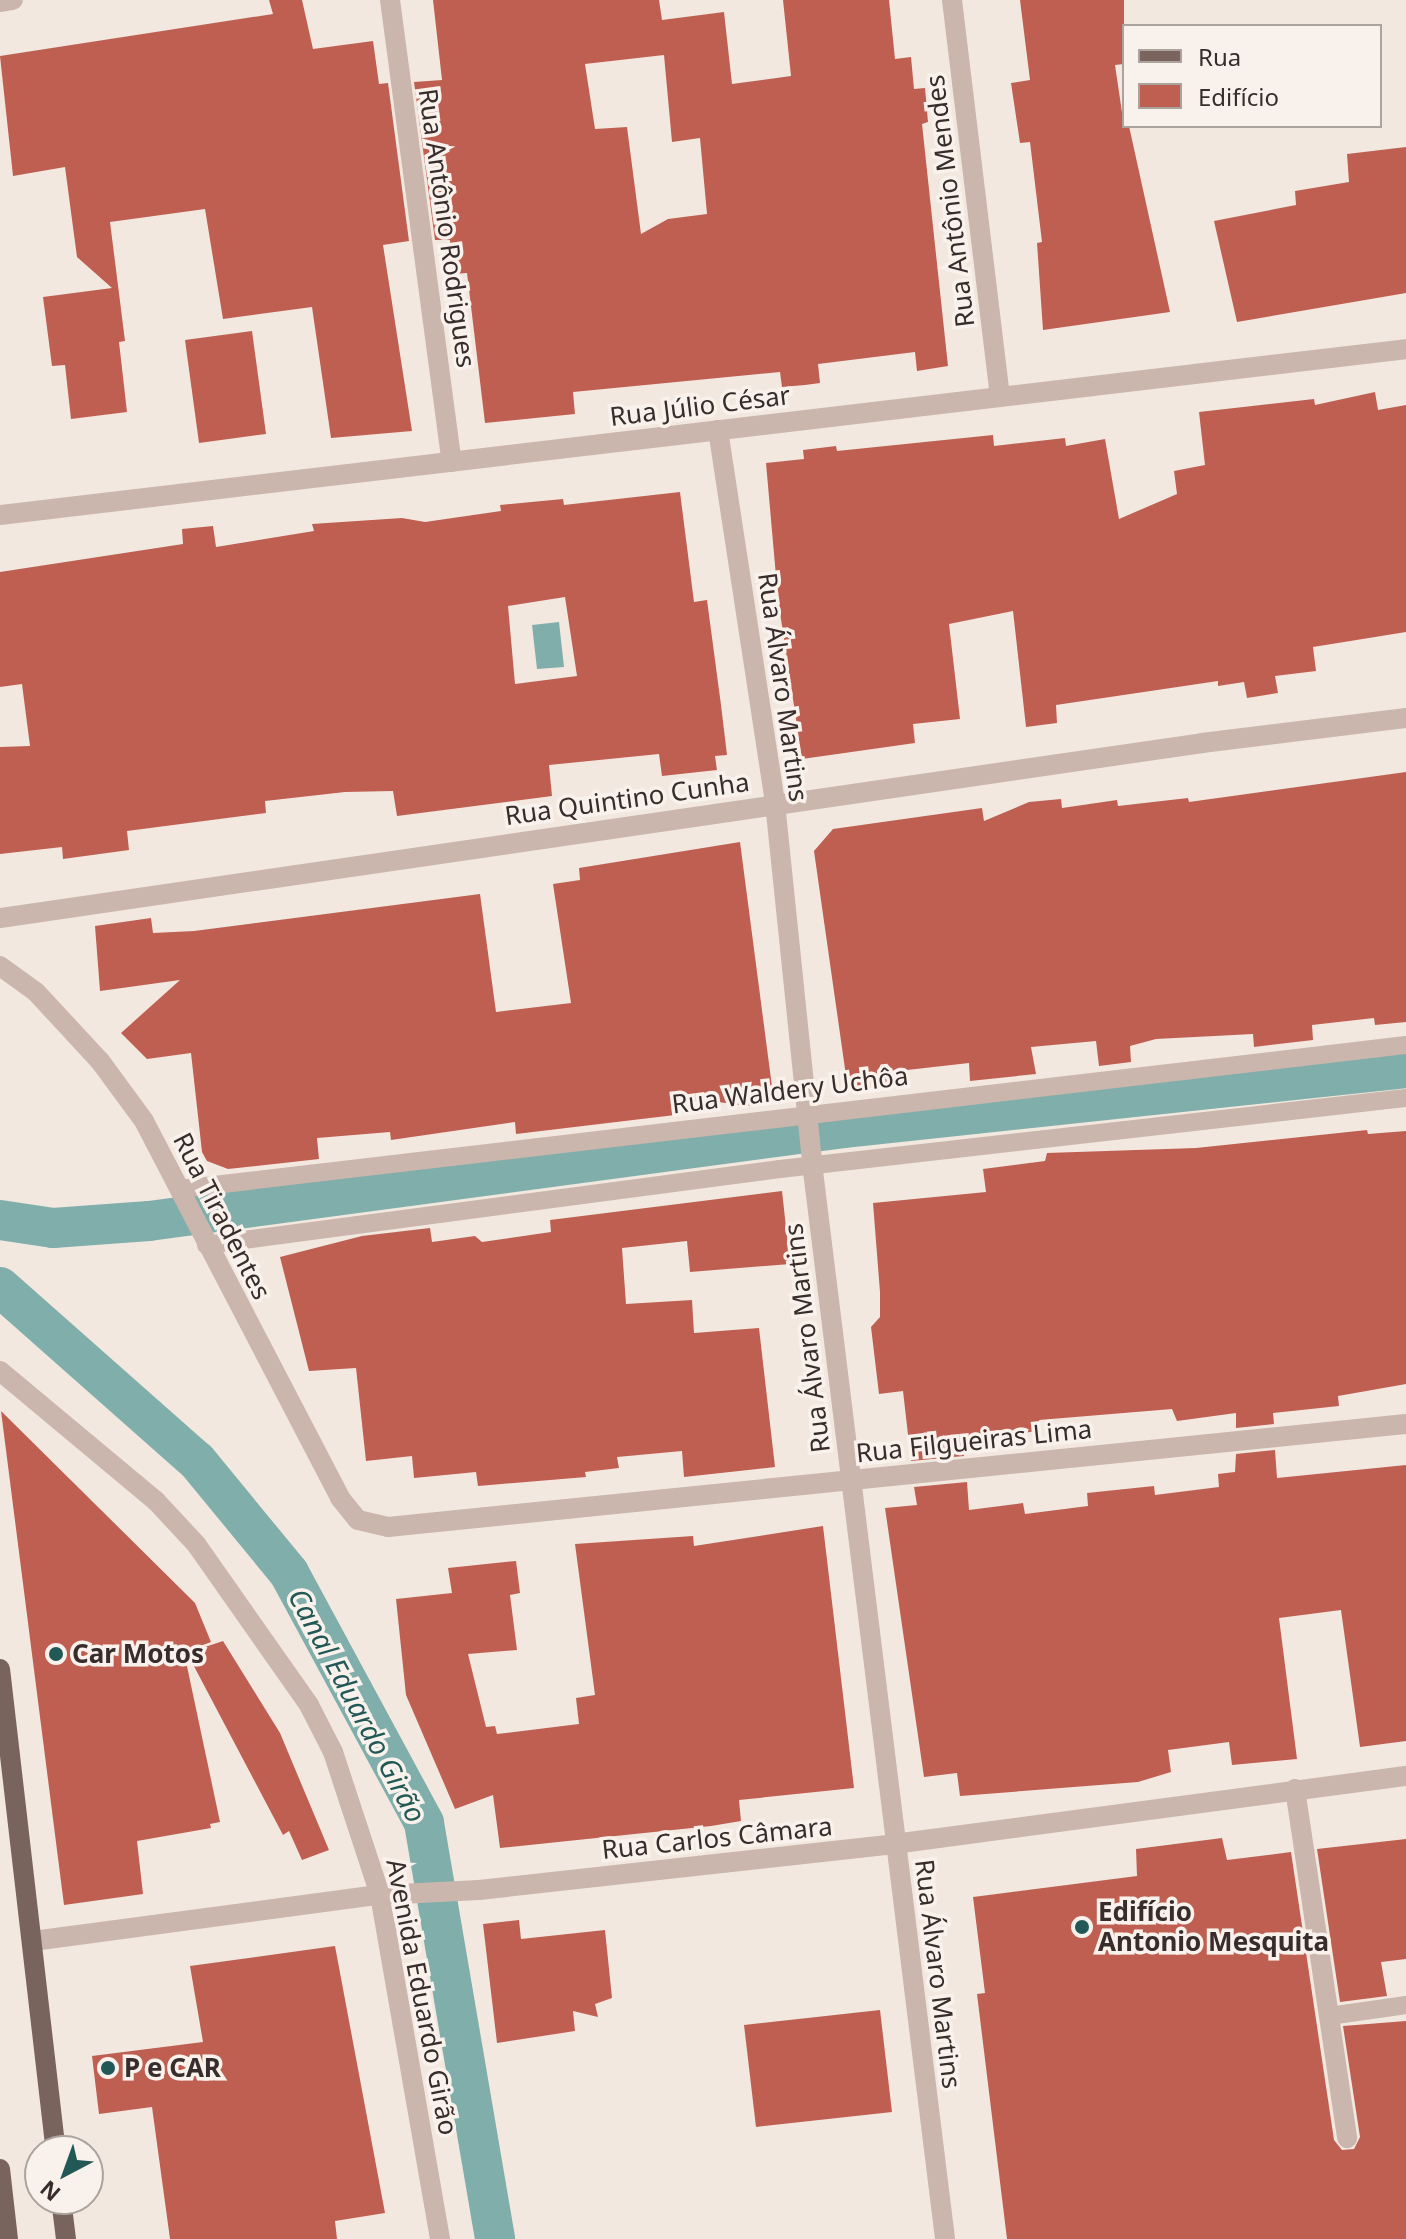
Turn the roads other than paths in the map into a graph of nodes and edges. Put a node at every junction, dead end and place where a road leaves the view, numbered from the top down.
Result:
1 (13, 0) edge
2 (390, 0) edge
3 (952, 0) edge
4 (0, 2) edge
5 (1406, 349) edge
6 (1000, 396) junction
7 (718, 430) junction
8 (452, 462) junction
9 (0, 515) edge
10 (1406, 718) edge
11 (775, 803) junction
12 (0, 918) edge
13 (0, 966) edge
14 (1406, 1045) edge
15 (1406, 1098) edge
16 (810, 1113) junction
17 (812, 1164) junction
18 (180, 1189) junction
19 (206, 1245) junction
20 (0, 1371) edge
21 (1406, 1424) edge
22 (850, 1480) junction
23 (358, 1520) joint
24 (0, 1669) edge
25 (1406, 1776) edge
26 (1295, 1789) junction
27 (894, 1844) junction
28 (380, 1895) junction
29 (33, 1941) junction
30 (1406, 2005) edge
31 (1329, 2016) junction
32 (54, 2135) edge
33 (1347, 2138) dead end
34 (0, 2169) edge
35 (63, 2215) edge
36 (8, 2239) edge
37 (66, 2239) edge
38 (440, 2239) edge
39 (945, 2239) edge

1 - 4 street
2 - 8 street, Rua Antônio Rodrigues
3 - 6 street, Rua Antônio Mendes
5 - 6 street, Rua Júlio César
6 - 7 street, Rua Júlio César
7 - 8 street, Rua Júlio César
7 - 11 street, Rua Álvaro Martins
8 - 9 street, Rua Júlio César
10 - 11 street, Rua Quintino Cunha
11 - 12 street, Rua Quintino Cunha
11 - 16 street, Rua Álvaro Martins
13 - 18 street, Rua Tiradentes
14 - 16 lane, Rua Waldery Uchôa
15 - 17 lane
16 - 17 street, Rua Álvaro Martins
16 - 18 lane, Rua Waldery Uchôa
17 - 19 lane
17 - 22 street, Rua Álvaro Martins
18 - 19 street, Rua Tiradentes
19 - 23 street, Rua Tiradentes
20 - 28 street, Avenida Eduardo Girão
21 - 22 street, Rua Filgueiras Lima
22 - 23 street, Rua Filgueiras Lima
22 - 27 street, Rua Álvaro Martins
24 - 29 main road
25 - 26 street, Rua Carlos Câmara
26 - 27 street, Rua Carlos Câmara
26 - 31 street
27 - 28 street, Rua Carlos Câmara
27 - 39 street, Rua Álvaro Martins
28 - 29 street, Rua Carlos Câmara
28 - 38 street, Avenida Eduardo Girão
29 - 32 main road
30 - 31 lane
31 - 33 street
34 - 36 main road
35 - 37 main road

